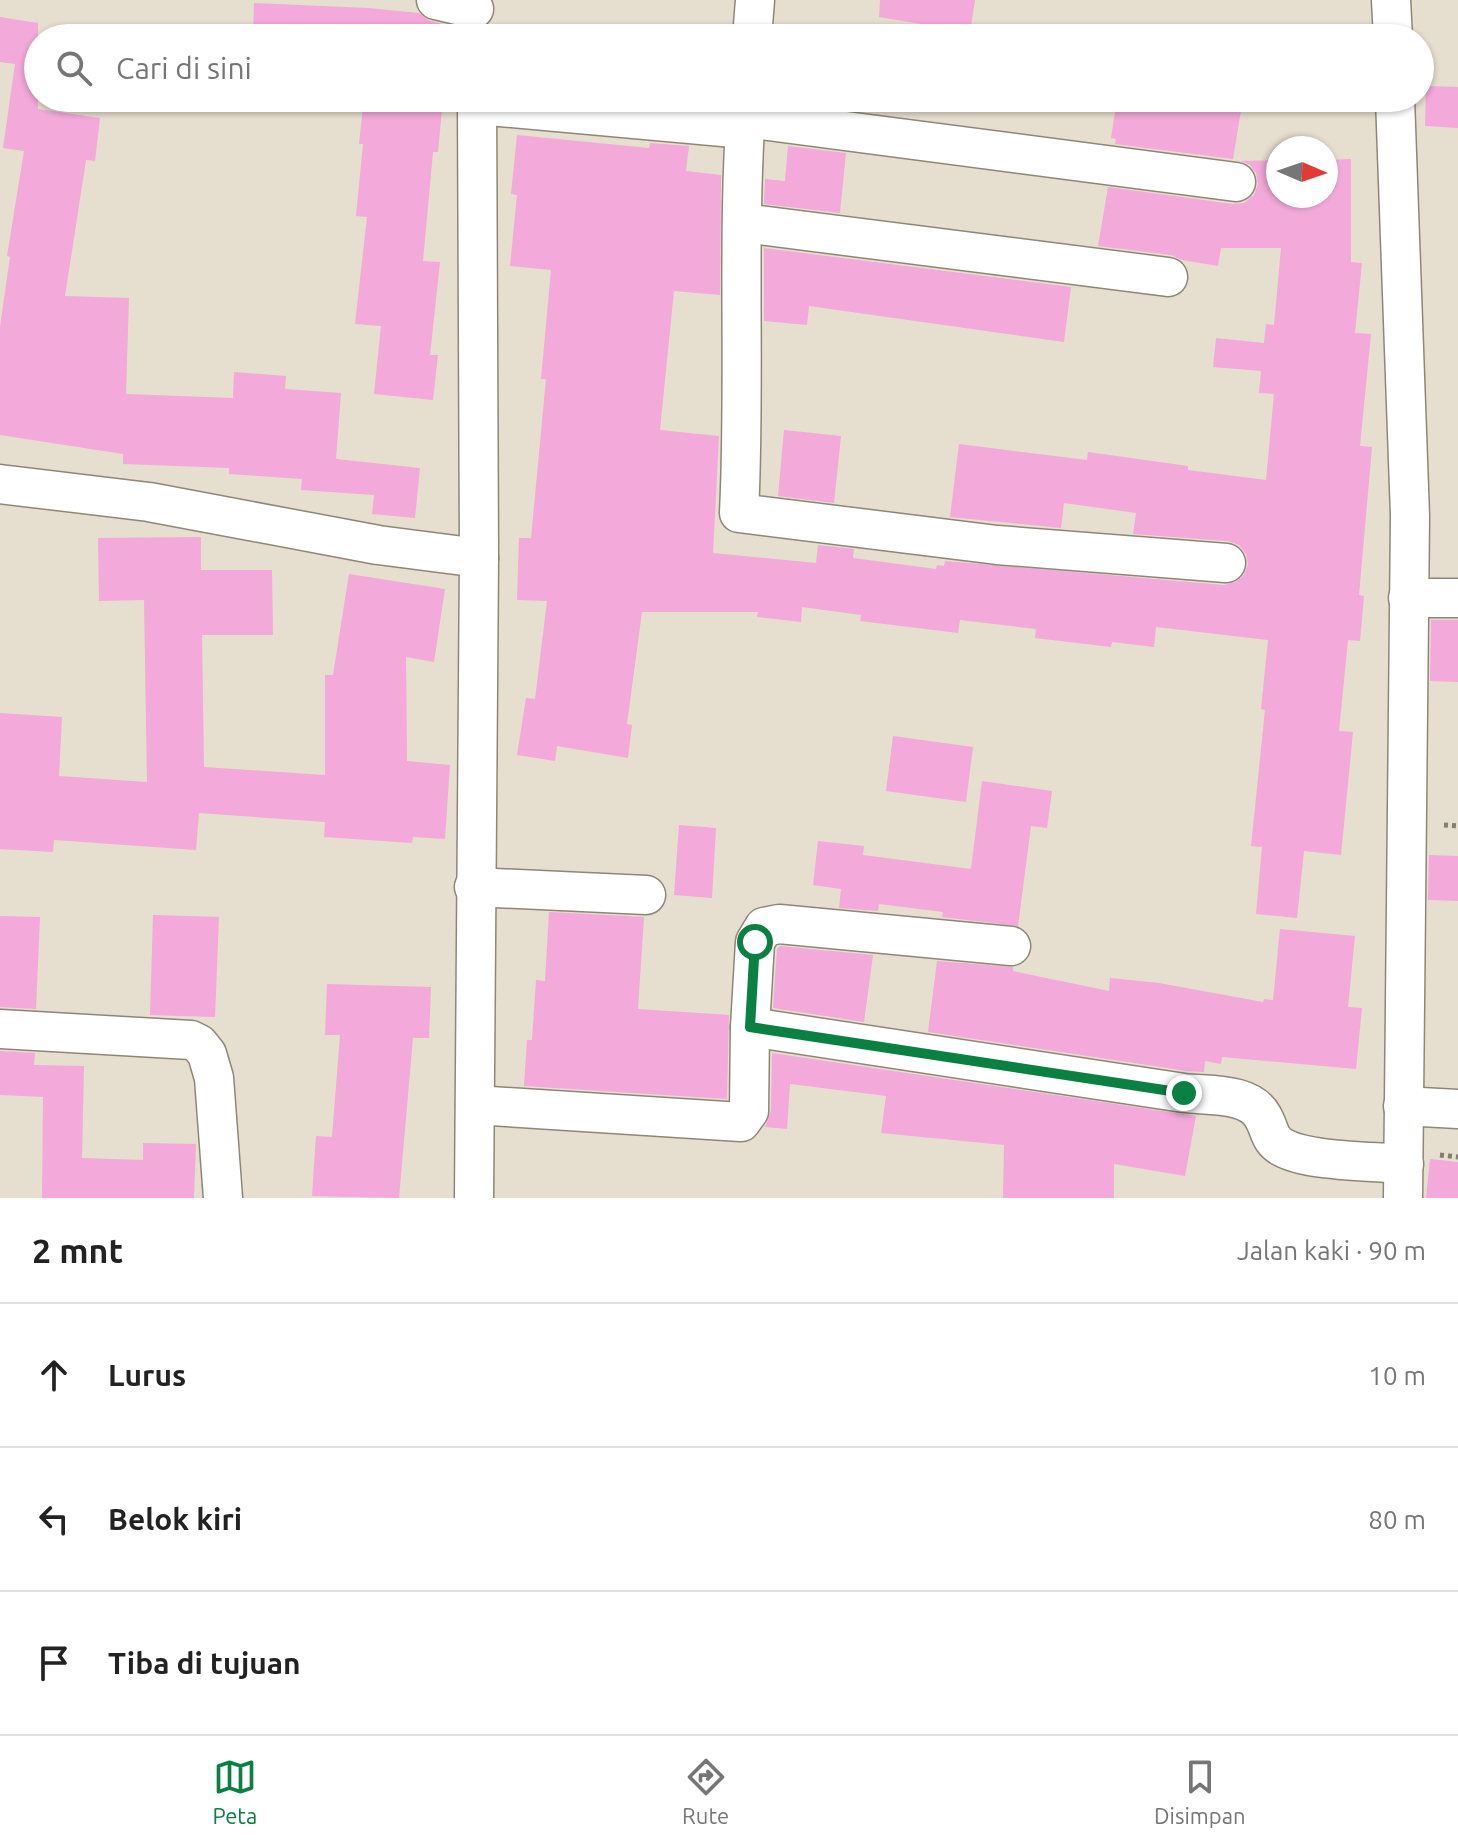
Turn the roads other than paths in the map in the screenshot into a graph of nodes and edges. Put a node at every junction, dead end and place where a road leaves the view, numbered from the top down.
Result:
1 (436, 0) edge
2 (755, 0) edge
3 (1391, 0) edge
4 (475, 16) edge
5 (753, 24) edge
6 (1392, 24) edge
7 (477, 112) edge
8 (684, 112) edge
9 (1396, 112) edge
10 (746, 115) edge
11 (1236, 182) dead end
12 (743, 223) junction
13 (1168, 277) dead end
14 (0, 484) edge
15 (479, 558) junction
16 (1226, 563) dead end
17 (1408, 598) junction
18 (1458, 598) edge
19 (474, 887) junction
20 (646, 895) dead end
21 (1011, 946) dead end
22 (750, 1027) junction
23 (0, 1029) edge
24 (475, 1105) junction
25 (1403, 1106) junction
26 (1458, 1109) edge
27 (1403, 1181) edge
28 (223, 1198) edge
29 (474, 1198) edge

1 - 4 street
2 - 5 street
3 - 6 street
7 - 15 street
8 - 10 street
9 - 17 street
10 - 11 street
10 - 12 street
12 - 13 street
12 - 16 street
14 - 15 street
15 - 19 street
17 - 18 street
17 - 25 street
19 - 20 street
19 - 24 street
21 - 22 street
22 - 24 street
22 - 27 street
23 - 28 street
24 - 29 street
25 - 26 street
25 - 27 street

